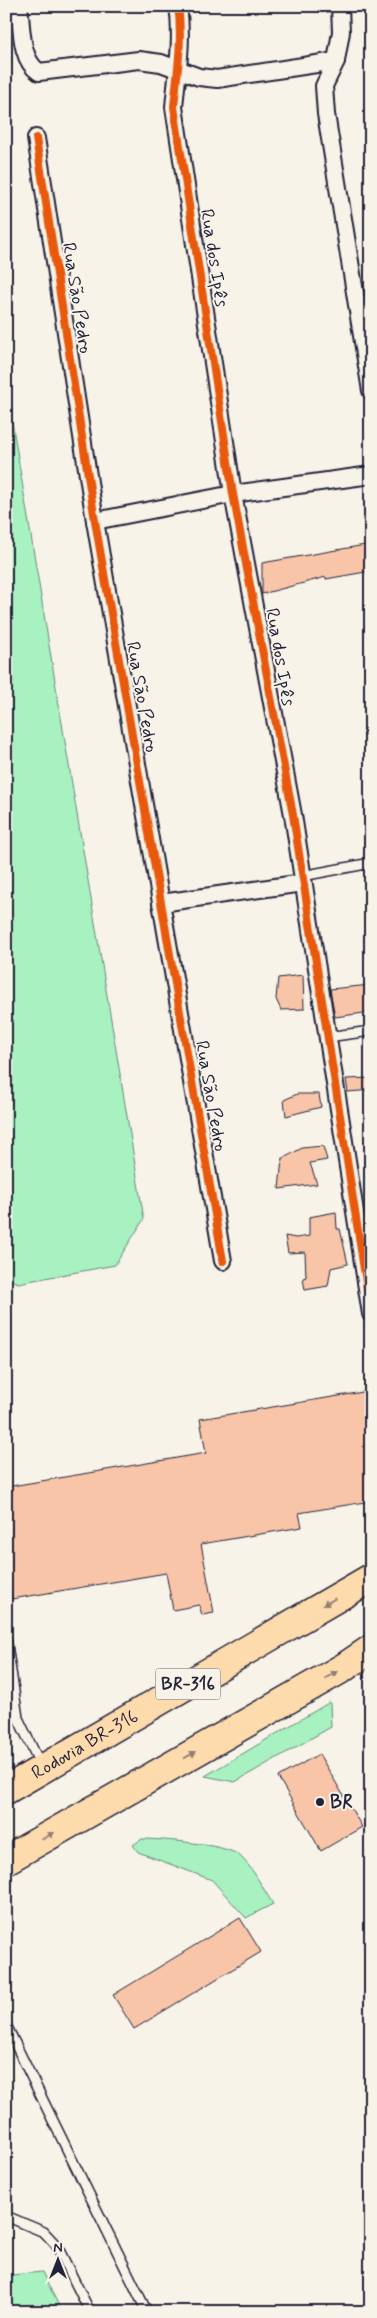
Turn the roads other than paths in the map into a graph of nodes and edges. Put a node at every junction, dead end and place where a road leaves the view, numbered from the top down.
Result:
1 (19, 6) edge
2 (178, 6) edge
3 (340, 6) edge
4 (336, 61) junction
5 (179, 69) junction
6 (36, 138) dead end
7 (371, 391) edge
8 (371, 475) edge
9 (234, 494) junction
10 (95, 521) junction
11 (371, 863) edge
12 (303, 879) junction
13 (161, 903) junction
14 (371, 1030) edge
15 (328, 1037) junction
16 (223, 1261) dead end
17 (371, 1314) edge
18 (371, 1578) edge
19 (6, 1638) edge
20 (371, 1650) edge
21 (42, 1769) junction
22 (6, 1790) edge
23 (6, 1860) edge
24 (6, 2025) edge
25 (6, 2216) edge
26 (90, 2312) edge
27 (147, 2312) edge

1 - 5 street
2 - 5 street, Rua dos Ipês
3 - 4 street
4 - 5 street
4 - 7 street
5 - 9 street, Rua dos Ipês
6 - 10 street, Rua São Pedro
8 - 9 street
9 - 10 street
9 - 12 street, Rua dos Ipês
10 - 13 street, Rua São Pedro
11 - 12 lane
12 - 13 street
12 - 15 street, Rua dos Ipês
13 - 16 street, Rua São Pedro
14 - 15 lane
15 - 17 street, Rua dos Ipês
18 -> 21 highway, Rodovia BR-316 / BR-316
19 - 21 lane
23 -> 20 highway
21 - 22 highway, Rodovia BR-316 / BR-316
24 - 27 lane
25 - 26 lane

